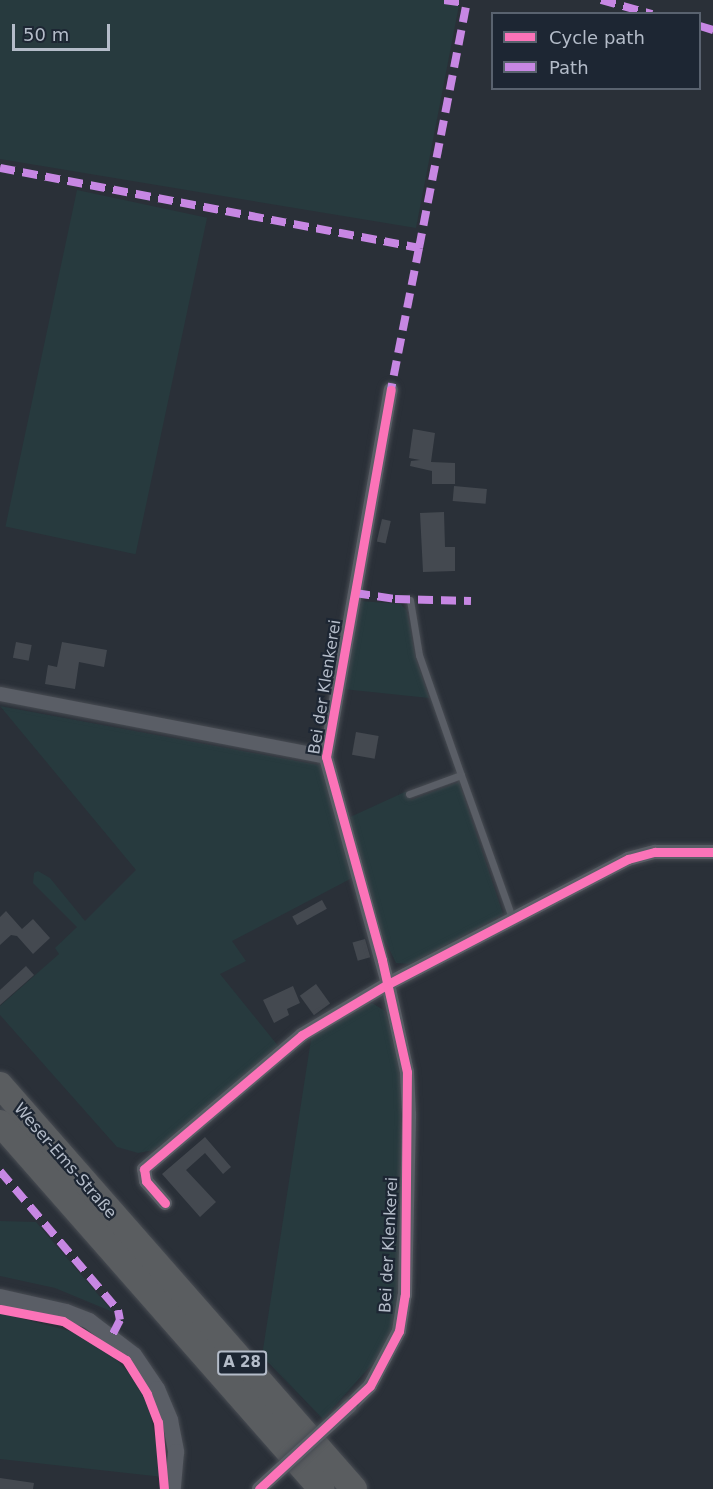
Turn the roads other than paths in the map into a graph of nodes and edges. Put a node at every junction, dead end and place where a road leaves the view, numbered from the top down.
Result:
1 (391, 390) dead end
2 (410, 600) dead end
3 (0, 694) edge
4 (326, 757) junction
5 (461, 775) junction
6 (409, 794) dead end
7 (713, 852) edge
8 (513, 920) junction
9 (388, 984) junction
10 (0, 1084) edge
11 (0, 1123) edge
12 (165, 1203) dead end
13 (122, 1245) junction
14 (0, 1297) edge
15 (173, 1489) edge
16 (259, 1489) edge
17 (322, 1489) edge
18 (354, 1489) edge

1 - 4 street, Bei der Klenkerei
2 - 5 lane
3 - 4 street, Bei der Klenkerei
4 - 9 street, Bei der Klenkerei
5 - 6 lane
5 - 8 lane
7 - 8 street
8 - 9 street
9 - 12 street
9 - 16 street, Bei der Klenkerei, bridge
10 - 13 highway, Weser-Ems-Straße / A 28
11 - 13 highway, Weser-Ems-Straße / A 28
13 - 17 highway, A 28
13 - 18 highway, A 28
14 - 15 street

